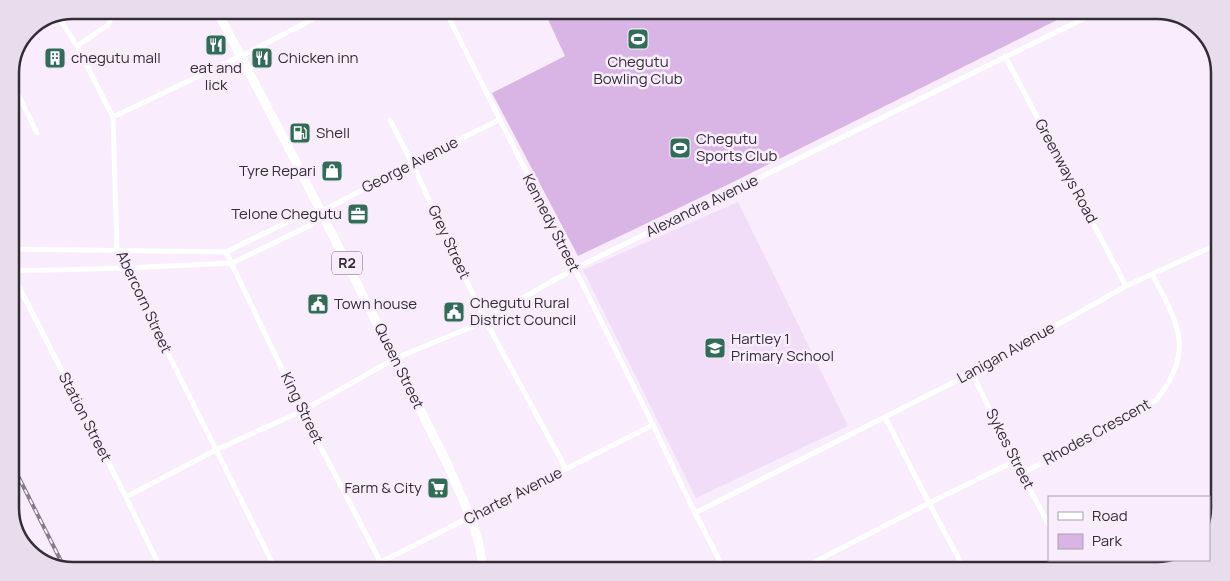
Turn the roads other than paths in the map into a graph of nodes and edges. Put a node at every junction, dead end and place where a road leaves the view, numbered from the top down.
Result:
1 (111, 19) edge
2 (221, 19) edge
3 (315, 19) edge
4 (449, 19) edge
5 (1083, 19) edge
6 (61, 21) edge
7 (77, 46) junction
8 (241, 56) junction
9 (1005, 56) junction
10 (19, 96) edge
11 (113, 117) junction
12 (390, 120) dead end
13 (499, 120) junction
14 (37, 133) dead end
15 (412, 163) junction
16 (321, 212) junction
17 (1211, 247) edge
18 (19, 249) edge
19 (117, 251) junction
20 (226, 252) junction
21 (232, 263) junction
22 (126, 268) junction
23 (19, 270) edge
24 (574, 270) junction
25 (1152, 274) junction
26 (19, 286) edge
27 (1126, 286) junction
28 (485, 320) junction
29 (396, 358) junction
30 (972, 373) junction
31 (302, 411) junction
32 (885, 417) junction
33 (653, 425) junction
34 (216, 450) junction
35 (1015, 461) junction
36 (566, 469) junction
37 (1023, 473) junction
38 (126, 497) junction
39 (929, 503) junction
40 (695, 513) junction
41 (471, 518) junction
42 (1048, 523) edge
43 (157, 562) edge
44 (272, 562) edge
45 (380, 562) edge
46 (383, 562) edge
47 (482, 562) edge
48 (721, 562) edge
49 (815, 562) edge
50 (961, 562) edge

1 - 7 street
2 - 8 highway, Queen Street / R2
3 - 8 street
4 - 13 street, Kennedy Street
5 - 9 street, Alexandra Avenue
6 - 7 street, Abercorn Street
7 - 11 street, Abercorn Street
8 - 11 street
8 - 16 highway, Queen Street / R2
9 - 24 street, Alexandra Avenue
9 - 27 street, Greenways Road
10 - 14 street
11 - 19 street, Abercorn Street
12 - 15 street, Grey Street
13 - 15 street, George Avenue
13 - 24 street, Kennedy Street
15 - 16 street, George Avenue
15 - 28 street, Grey Street
16 - 20 street, George Avenue
16 - 21 street, George Avenue
16 - 29 highway, Queen Street / R2
17 - 25 street, Lanigan Avenue
18 - 19 street, George Avenue
19 - 20 street, George Avenue
19 - 22 street, Abercorn Street
20 - 21 street, King Street
21 - 22 street, George Avenue
21 - 31 street, King Street
22 - 23 street, George Avenue
22 - 34 street, Abercorn Street
24 - 28 street, Alexandra Avenue
24 - 33 street, Kennedy Street
25 - 27 street, Lanigan Avenue
25 - 37 street, Rhodes Crescent
26 - 38 street, Station Street
27 - 30 street, Lanigan Avenue
28 - 29 street, Alexandra Avenue
28 - 36 street, Grey Street
29 - 31 street, Alexandra Avenue
29 - 41 highway, Queen Street / R2
30 - 32 street, Lanigan Avenue
30 - 35 street, Sykes Street
31 - 34 street, Alexandra Avenue
31 - 45 street, King Street
32 - 39 street
32 - 40 street, Lanigan Avenue
33 - 36 street, Charter Avenue
33 - 40 street, Kennedy Street
34 - 38 street, Alexandra Avenue
34 - 44 street, Abercorn Street
35 - 37 street, Sykes Street
35 - 39 street
36 - 41 street, Charter Avenue
37 - 42 street, Sykes Street
38 - 43 street, Station Street
39 - 49 street
39 - 50 street
40 - 48 street, Kennedy Street
41 - 46 street, Charter Avenue
41 - 47 highway, Queen Street / R2

